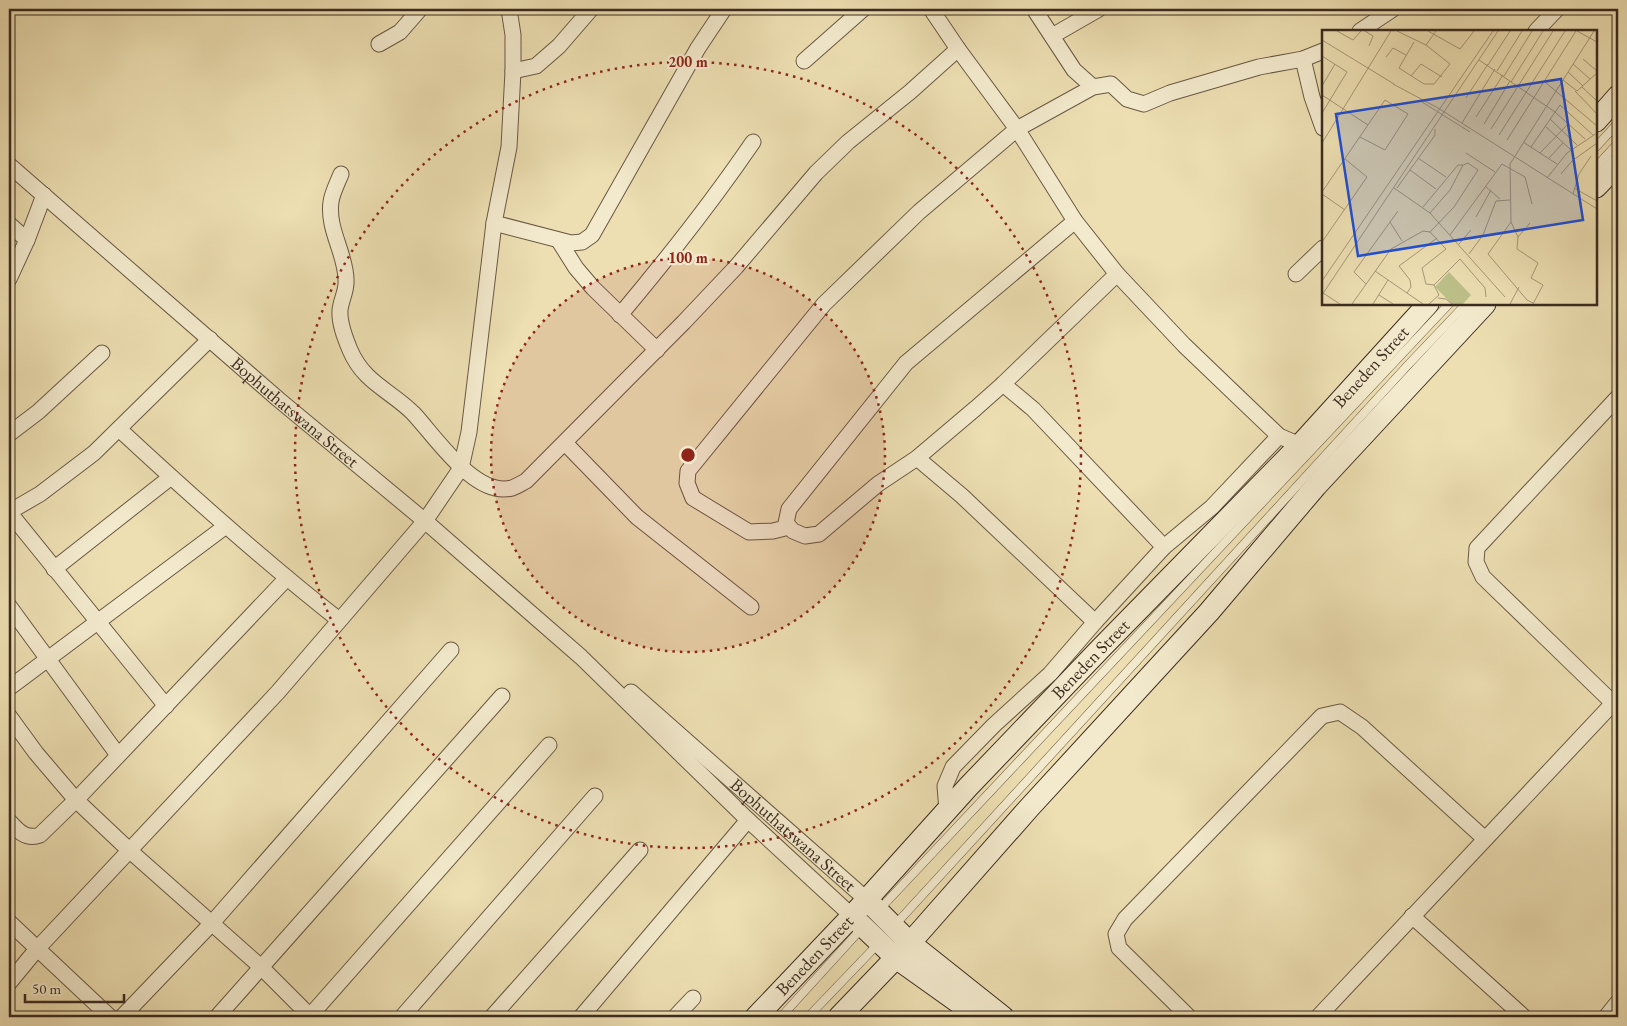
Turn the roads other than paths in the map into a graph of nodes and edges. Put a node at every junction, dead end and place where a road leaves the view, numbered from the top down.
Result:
1 (420, 9) edge
2 (510, 9) edge
3 (591, 9) edge
4 (724, 9) edge
5 (863, 9) edge
6 (931, 9) edge
7 (1034, 9) edge
8 (1099, 9) edge
9 (1393, 9) edge
10 (1557, 9) edge
11 (1362, 30) edge
12 (1537, 30) edge
13 (1052, 36) junction
14 (379, 44) dead end
15 (958, 49) junction
16 (1322, 51) edge
17 (1303, 60) junction
18 (804, 61) dead end
19 (513, 71) junction
20 (1093, 87) junction
21 (1618, 96) edge
22 (1597, 120) edge
23 (1618, 123) edge
24 (1322, 125) edge
25 (1017, 129) junction
26 (753, 142) dead end
27 (1618, 143) edge
28 (1597, 146) edge
29 (1618, 164) edge
30 (9, 165) edge
31 (1597, 166) edge
32 (341, 174) dead end
33 (1597, 186) edge
34 (44, 195) junction
35 (1075, 220) junction
36 (494, 223) junction
37 (9, 224) edge
38 (27, 240) junction
39 (559, 241) junction
40 (1322, 249) edge
41 (1117, 274) junction
42 (1296, 274) dead end
43 (9, 279) edge
44 (1427, 305) edge
45 (1448, 305) edge
46 (1465, 305) edge
47 (1483, 305) edge
48 (620, 314) junction
49 (210, 339) junction
50 (657, 350) junction
51 (102, 353) dead end
52 (1003, 384) junction
53 (1618, 397) edge
54 (119, 429) junction
55 (9, 434) edge
56 (1280, 436) junction
57 (564, 442) junction
58 (1300, 445) junction
59 (917, 458) junction
60 (461, 468) junction
61 (171, 478) junction
62 (9, 512) edge
63 (425, 522) junction
64 (226, 526) junction
65 (790, 527) junction
66 (1164, 547) junction
67 (54, 569) junction
68 (287, 578) junction
69 (9, 606) edge
70 (751, 607) dead end
71 (339, 620) junction
72 (96, 621) junction
73 (1095, 622) junction
74 (451, 650) dead end
75 (581, 657) junction
76 (47, 659) junction
77 (9, 688) edge
78 (502, 696) dead end
79 (1616, 701) edge
80 (166, 706) junction
81 (9, 716) edge
82 (549, 745) dead end
83 (118, 755) junction
84 (595, 796) dead end
85 (76, 800) junction
86 (946, 811) junction
87 (748, 820) junction
88 (9, 821) edge
89 (1485, 839) junction
90 (129, 850) junction
91 (640, 850) dead end
92 (867, 915) junction
93 (1412, 916) junction
94 (9, 922) edge
95 (212, 923) junction
96 (886, 935) junction
97 (37, 950) junction
98 (903, 950) junction
99 (261, 967) junction
100 (9, 983) edge
101 (693, 998) dead end
102 (1618, 1002) edge
103 (110, 1017) edge
104 (122, 1017) edge
105 (217, 1017) edge
106 (310, 1017) edge
107 (402, 1017) edge
108 (492, 1017) edge
109 (581, 1017) edge
110 (675, 1017) edge
111 (756, 1017) edge
112 (781, 1017) edge
113 (808, 1017) edge
114 (839, 1017) edge
115 (979, 1017) edge
116 (1003, 1017) edge
117 (1190, 1017) edge
118 (1318, 1017) edge
119 (1524, 1017) edge
120 (1606, 1017) edge

1 - 14 street
2 - 19 street
3 - 19 street
4 - 39 street
5 - 18 street
6 - 15 street
7 - 13 street
8 - 13 street
9 - 11 street
10 - 12 street
13 - 20 street
15 - 25 street
15 - 50 street
16 - 17 street
17 - 20 street
17 - 24 street
19 - 36 street
20 - 25 street
21 - 22 main road
23 - 28 lane
25 - 35 street
25 - 65 street
26 - 48 street
27 - 31 lane
29 - 33 main road
30 - 34 street, Bophuthatswana Street
32 - 60 street
34 - 38 street
34 - 49 street, Bophuthatswana Street
35 - 41 street
35 - 65 street
36 - 39 street
36 - 60 street
37 - 38 street
38 - 43 street
39 - 48 street
40 - 42 street
41 - 52 street
41 - 56 street
44 - 58 main road, Beneden Street
45 - 92 lane
46 - 96 lane
47 - 98 main road
48 - 50 street
49 - 54 street
49 - 63 street, Bophuthatswana Street
50 - 57 street
51 - 55 street
52 - 59 street
52 - 66 street
53 - 79 street
54 - 61 street
54 - 62 street
56 - 58 street
56 - 66 street
57 - 60 street
57 - 70 street
58 - 86 main road, Beneden Street
59 - 65 street
59 - 73 street
60 - 63 street
61 - 64 street
61 - 67 street
62 - 67 street
63 - 71 street
63 - 75 street, Bophuthatswana Street
64 - 68 street
64 - 72 street
66 - 73 street
67 - 72 street
68 - 71 street
68 - 80 street
69 - 76 street
71 - 90 street
72 - 76 street
72 - 80 street
73 - 86 street
74 - 95 street
75 - 87 street, Bophuthatswana Street
75 - 92 street, Bophuthatswana Street
76 - 77 street
76 - 83 street
78 - 99 street
79 - 89 street
80 - 83 street
81 - 85 street
82 - 106 street
83 - 85 street
84 - 107 street
85 - 88 street
85 - 90 street
86 - 92 main road, Beneden Street
87 - 92 street, Bophuthatswana Street
87 - 109 street
89 - 93 street
89 - 117 street
90 - 95 street
90 - 97 street
91 - 108 street
92 - 96 main road, Bophuthatswana Street
92 - 111 main road, Beneden Street
92 - 112 lane
93 - 118 street
93 - 119 street
94 - 97 street
95 - 99 street
95 - 104 street
96 - 98 main road, Bophuthatswana Street
96 - 113 lane
97 - 100 street
97 - 103 street
98 - 114 main road
98 - 115 main road, Bophuthatswana Street
98 - 116 main road, Bophuthatswana Street
99 - 105 street
99 - 106 street
101 - 110 street
102 - 120 street

